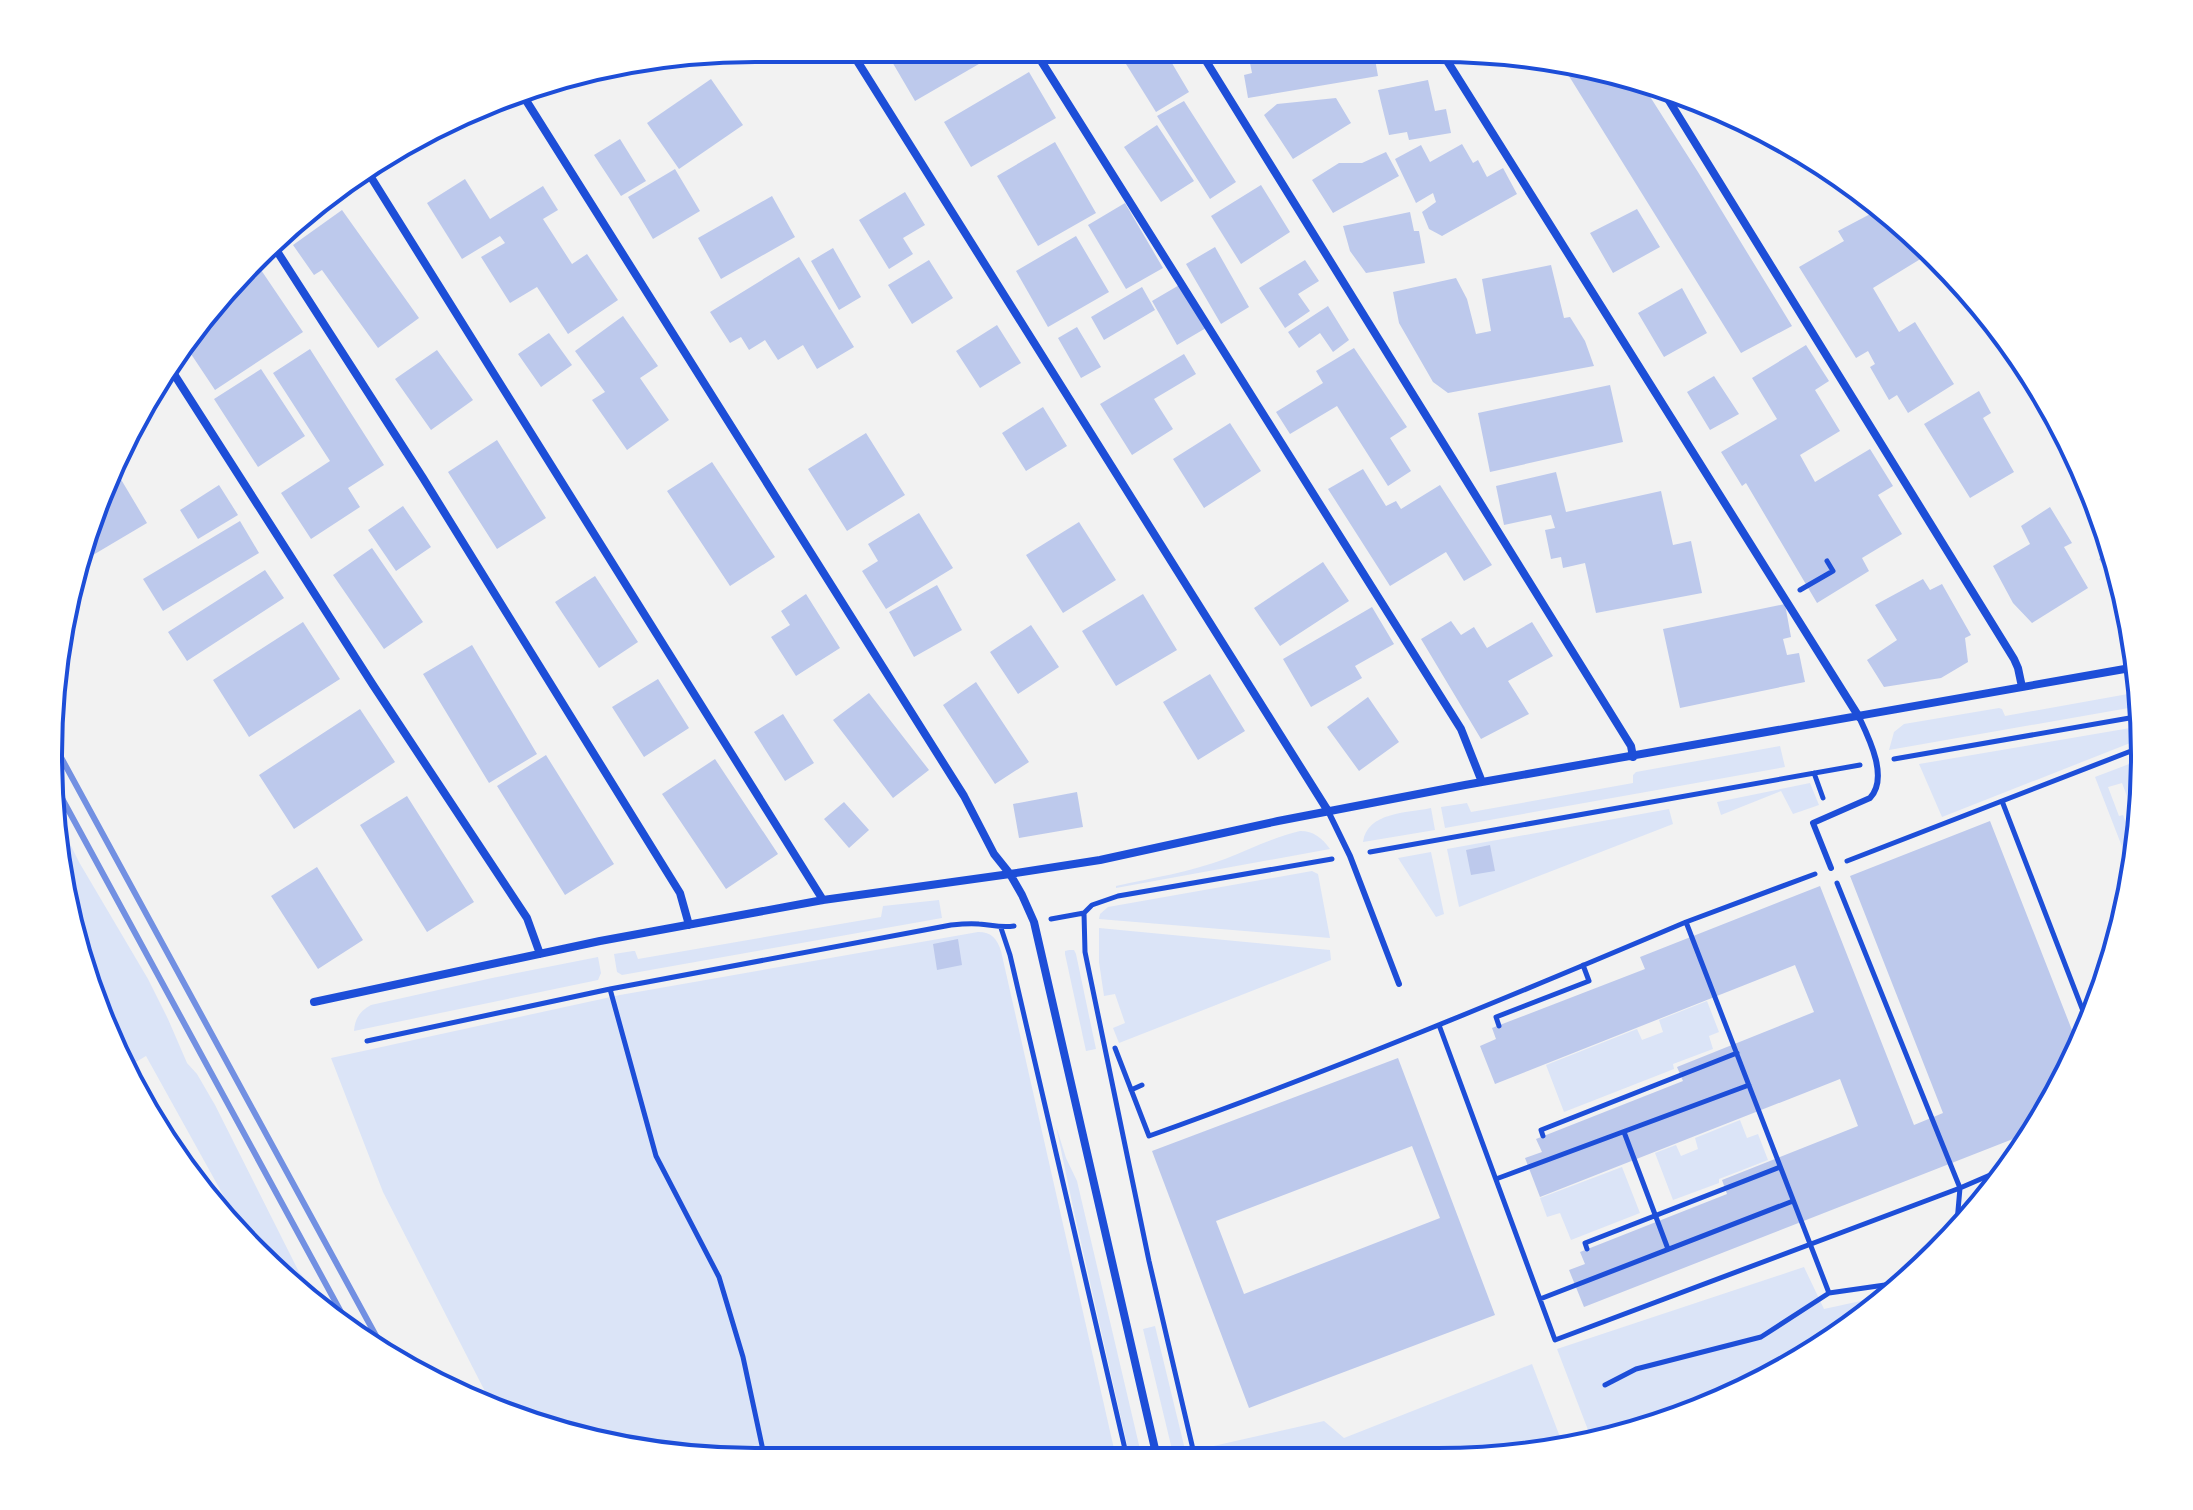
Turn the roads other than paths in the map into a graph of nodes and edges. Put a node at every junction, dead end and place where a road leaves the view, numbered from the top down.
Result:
1 (858, 62) edge
2 (1042, 62) edge
3 (1207, 62) edge
4 (1448, 62) edge
5 (526, 101) edge
6 (1670, 102) edge
7 (372, 178) edge
8 (278, 253) edge
9 (175, 376) edge
10 (2125, 669) edge
11 (2022, 687) junction
12 (1859, 717) junction
13 (1633, 757) junction
14 (1482, 782) junction
15 (1328, 811) junction
16 (1831, 868) road end
17 (1010, 874) junction
18 (823, 900) junction
19 (689, 925) junction
20 (540, 954) junction
21 (1399, 984) dead end
22 (314, 1002) dead end
23 (1155, 1448) edge

1 - 15 street
2 - 14 street
3 - 13 street
4 - 12 street
5 - 17 street
6 - 11 street
7 - 18 street
8 - 19 street
9 - 20 street
10 - 11 street
11 - 12 street
12 - 13 street
12 - 16 lane
13 - 14 street
14 - 15 street
15 - 17 street
15 - 21 lane
17 - 18 street
17 - 23 street
18 - 19 street
19 - 20 street
20 - 22 street

